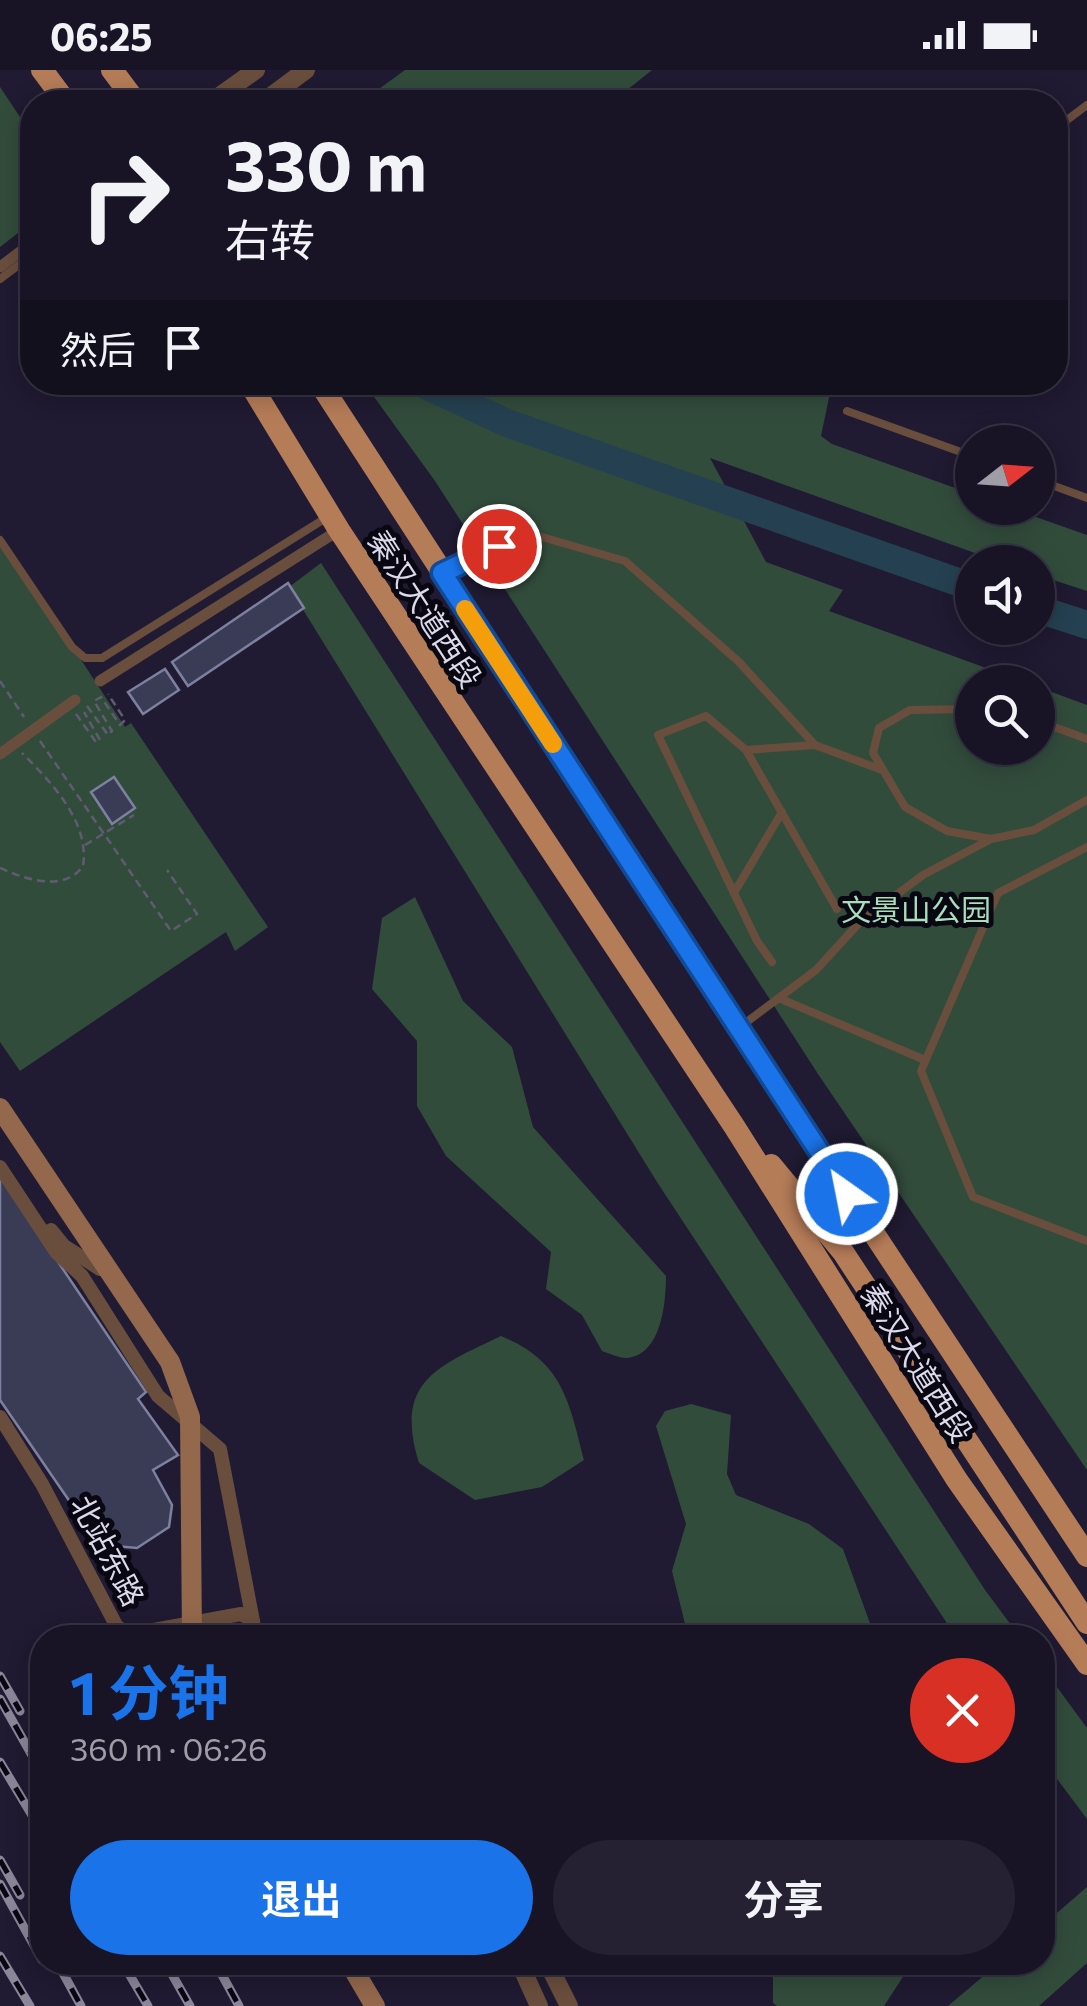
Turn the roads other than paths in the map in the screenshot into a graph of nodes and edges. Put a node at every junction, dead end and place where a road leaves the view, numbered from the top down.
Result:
1 (256, 70) edge
2 (306, 70) edge
3 (228, 90) edge
4 (279, 90) edge
5 (20, 264) edge
6 (0, 280) edge
7 (256, 395) edge
8 (328, 395) edge
9 (848, 411) dead end
10 (955, 450) edge
11 (1055, 486) edge
12 (1087, 498) edge
13 (335, 522) junction
14 (0, 540) edge
15 (442, 573) junction
16 (100, 681) road end
17 (72, 702) road end
18 (955, 709) edge
19 (1055, 727) edge
20 (1087, 739) edge
21 (816, 745) junction
22 (746, 750) junction
23 (0, 754) edge
24 (882, 770) junction
25 (1087, 800) edge
26 (782, 812) junction
27 (991, 839) junction
28 (1087, 847) edge
29 (734, 893) junction
30 (837, 909) dead end
31 (772, 962) dead end
32 (781, 999) junction
33 (738, 1028) junction
34 (925, 1060) junction
35 (0, 1108) edge
36 (734, 1126) junction
37 (0, 1164) edge
38 (1087, 1240) edge
39 (115, 1283) junction
40 (0, 1417) edge
41 (1087, 1556) edge
42 (252, 1621) junction
43 (1087, 1622) edge
44 (115, 1625) edge
45 (182, 1625) edge
46 (192, 1625) edge
47 (253, 1625) edge
48 (1087, 1664) edge
49 (356, 1975) edge
50 (525, 1975) edge
51 (553, 1975) edge
52 (375, 2006) edge
53 (539, 2006) edge
54 (569, 2006) edge

1 - 3 street
2 - 4 street
5 - 6 lane
7 - 13 main road, 秦汉大道西段
8 - 15 main road, 秦汉大道西段
9 - 10 lane
11 - 12 lane
13 - 14 lane
13 - 16 street
13 - 36 main road, 秦汉大道西段
15 - 21 lane
15 - 33 main road, 秦汉大道西段
17 - 23 street
18 - 24 lane
19 - 20 lane
21 - 22 lane
21 - 24 lane
22 - 26 lane
22 - 29 lane
24 - 27 lane
25 - 27 lane
26 - 29 lane
26 - 30 lane
27 - 32 lane
28 - 34 lane
29 - 31 lane
32 - 33 lane
32 - 34 lane
33 - 41 main road, 秦汉大道西段
34 - 38 lane
35 - 39 main road, bridge
36 - 43 main road
36 - 48 main road, 秦汉大道西段
37 - 39 street
37 - 42 street
39 - 46 main road, bridge
40 - 44 street, 北站东路
42 - 45 street, 北站东路
42 - 47 street
49 - 52 main road
50 - 53 street
51 - 54 street

